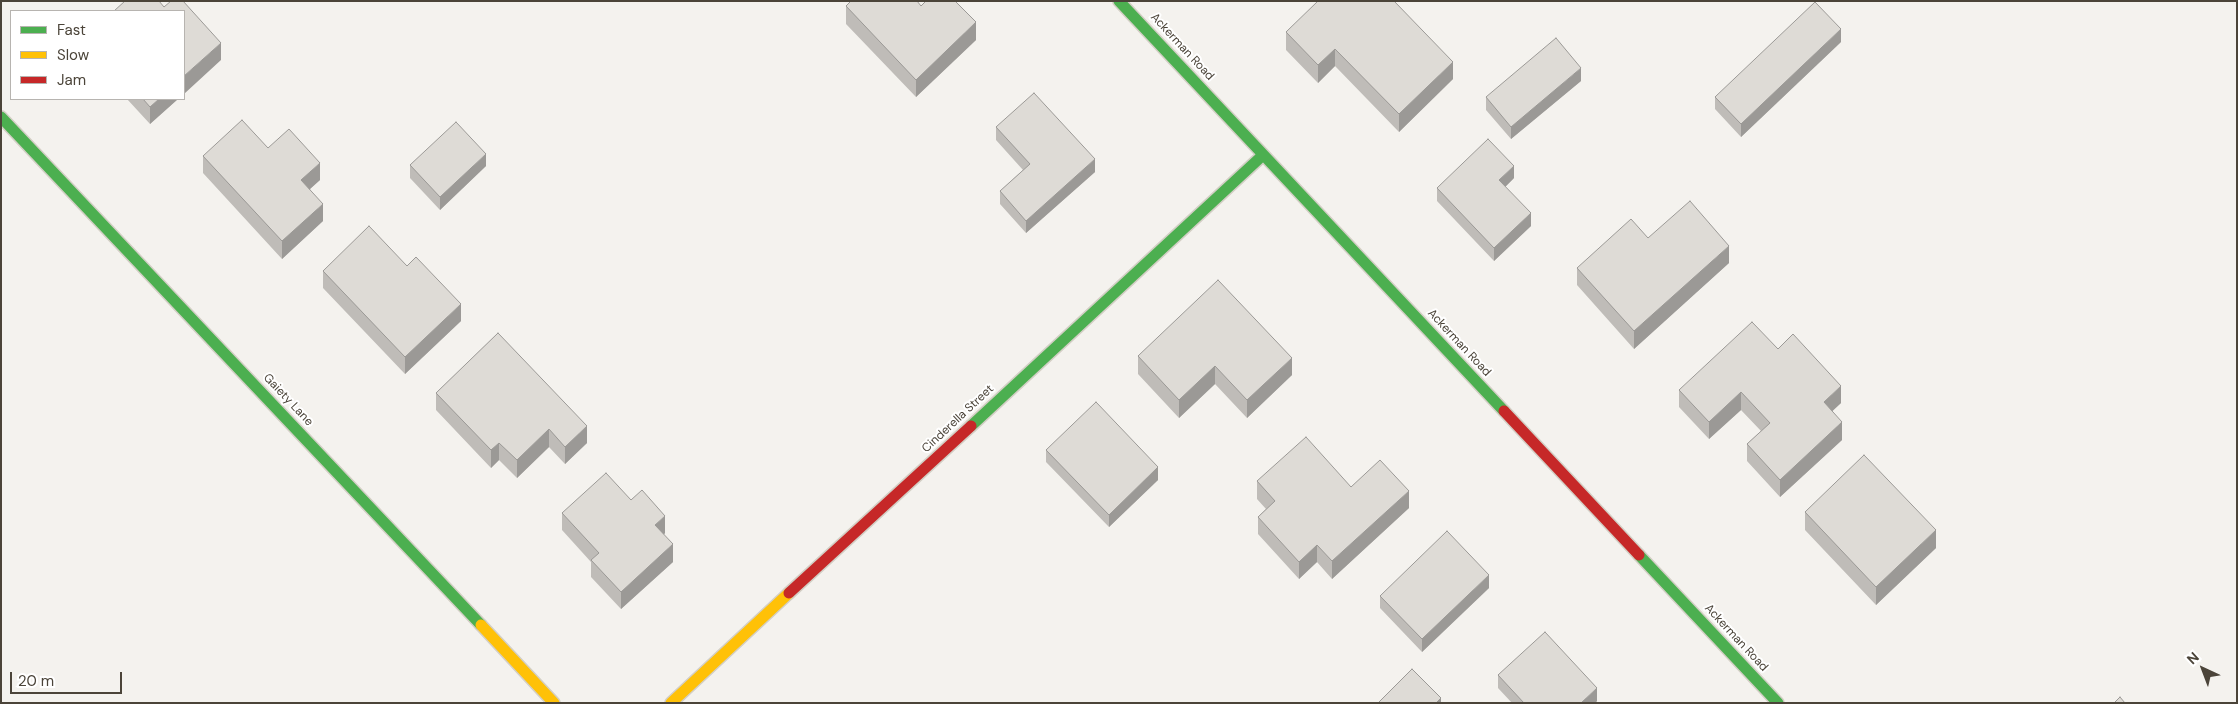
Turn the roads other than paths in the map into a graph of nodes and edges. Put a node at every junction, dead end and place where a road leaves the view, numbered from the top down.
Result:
1 (1120, 1) edge
2 (1, 117) edge
3 (1263, 154) junction
4 (554, 703) edge
5 (671, 703) edge
6 (1778, 703) edge

1 - 3 street, Ackerman Road
2 - 4 street, Gaiety Lane
3 - 5 street, Cinderella Street
3 - 6 street, Ackerman Road

